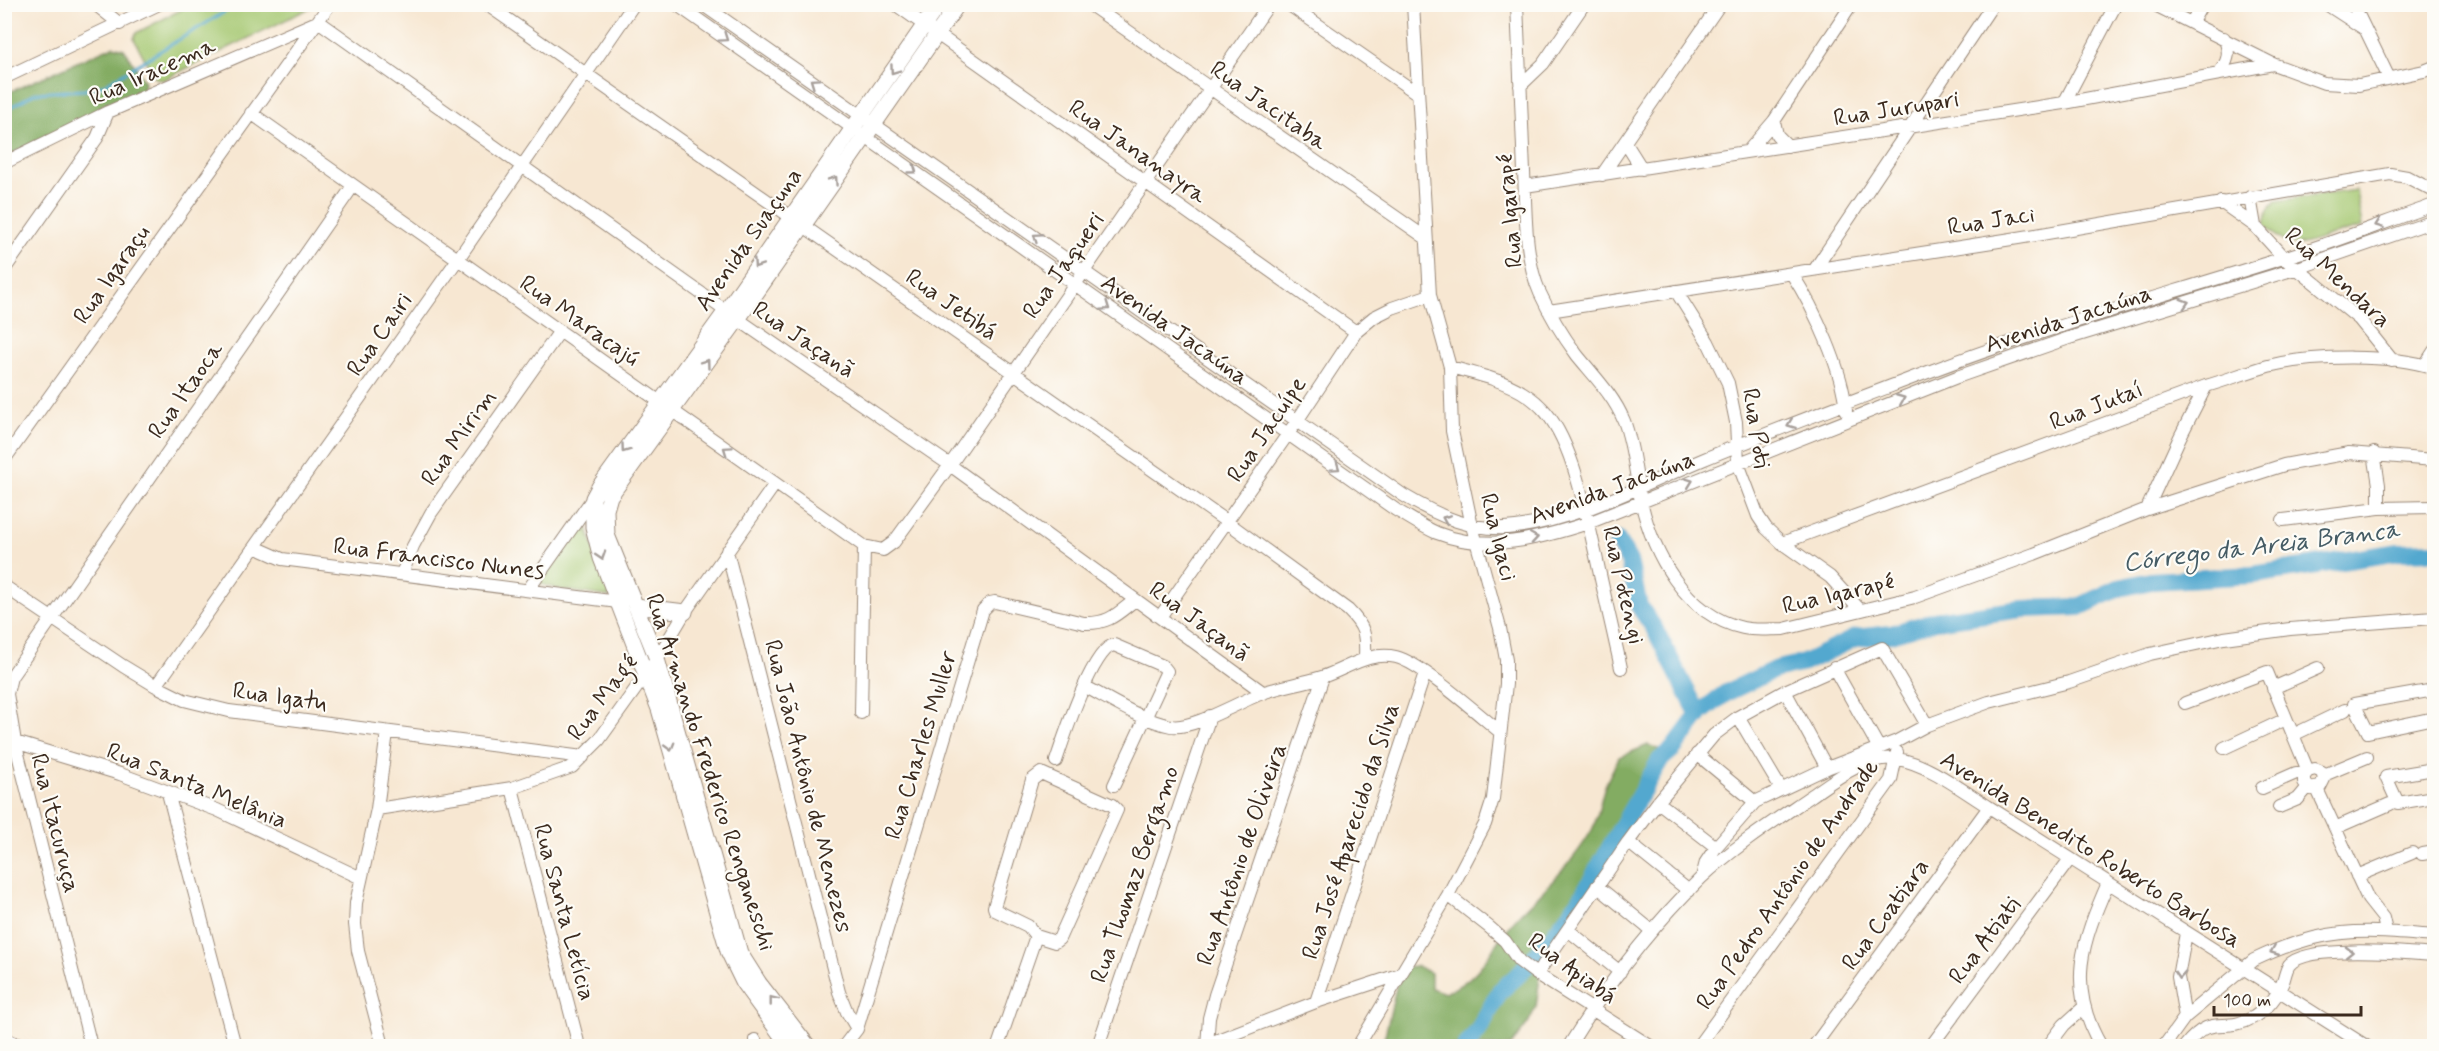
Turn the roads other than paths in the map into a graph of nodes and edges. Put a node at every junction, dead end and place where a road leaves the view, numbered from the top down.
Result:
1 (95, 4) edge
2 (159, 4) edge
3 (330, 4) edge
4 (486, 4) edge
5 (634, 4) edge
6 (676, 4) edge
7 (702, 4) edge
8 (895, 4) edge
9 (939, 4) edge
10 (958, 4) edge
11 (1089, 4) edge
12 (1269, 4) edge
13 (1288, 4) edge
14 (1413, 4) edge
15 (1517, 4) edge
16 (1584, 4) edge
17 (1720, 4) edge
18 (1852, 4) edge
19 (1993, 4) edge
20 (2116, 4) edge
21 (2153, 4) edge
22 (2202, 4) edge
23 (2326, 4) edge
24 (2353, 4) edge
25 (318, 21) junction
26 (2192, 22) junction
27 (120, 24) junction
28 (2363, 28) junction
29 (931, 29) junction
30 (2224, 38) junction
31 (2273, 64) junction
32 (2434, 67) edge
33 (585, 74) junction
34 (2218, 74) junction
35 (4, 78) edge
36 (2389, 78) junction
37 (1520, 86) junction
38 (1210, 90) junction
39 (1418, 94) junction
40 (2064, 103) junction
41 (108, 112) junction
42 (251, 113) junction
43 (1774, 121) junction
44 (864, 125) junction
45 (1909, 127) junction
46 (1625, 142) junction
47 (1788, 146) junction
48 (1749, 150) junction
49 (4, 163) edge
50 (522, 166) junction
51 (1642, 169) junction
52 (1602, 175) junction
53 (1146, 183) junction
54 (353, 186) junction
55 (1525, 186) junction
56 (2434, 190) edge
57 (2250, 197) junction
58 (2222, 202) junction
59 (2434, 205) edge
60 (797, 220) junction
61 (2434, 221) edge
62 (2255, 226) junction
63 (1426, 238) junction
64 (2284, 258) junction
65 (458, 259) junction
66 (2298, 268) junction
67 (1815, 269) junction
68 (4, 270) edge
69 (1085, 271) junction
70 (1792, 274) junction
71 (1075, 285) junction
72 (1676, 291) junction
73 (1431, 295) junction
74 (1550, 311) junction
75 (732, 315) junction
76 (560, 331) junction
77 (1356, 332) junction
78 (2434, 351) edge
79 (2392, 360) junction
80 (1450, 367) junction
81 (2430, 367) edge
82 (1013, 373) junction
83 (2206, 386) junction
84 (1845, 403) junction
85 (665, 406) junction
86 (1297, 421) junction
87 (1846, 421) junction
88 (1288, 433) junction
89 (1738, 445) junction
90 (2374, 453) junction
91 (4, 460) edge
92 (2434, 460) edge
93 (1738, 463) junction
94 (950, 465) junction
95 (775, 484) junction
96 (1639, 486) junction
97 (610, 496) joint
98 (593, 498) junction
99 (1641, 501) junction
100 (2434, 507) edge
101 (1585, 508) junction
102 (2379, 508) junction
103 (2147, 509) junction
104 (2283, 520) dead end
105 (1227, 522) junction
106 (1588, 523) junction
107 (1472, 526) junction
108 (1782, 543) junction
109 (1478, 544) junction
110 (864, 546) junction
111 (255, 548) junction
112 (728, 551) junction
113 (402, 574) junction
114 (4, 586) edge
115 (528, 590) junction
116 (1135, 600) junction
117 (618, 602) junction
118 (636, 606) junction
119 (1860, 610) junction
120 (685, 612) junction
121 (1160, 617) junction
122 (51, 618) junction
123 (2434, 618) edge
124 (1365, 658) junction
125 (657, 659) junction
126 (1621, 668) dead end
127 (2318, 668) dead end
128 (1834, 669) junction
129 (646, 671) junction
130 (1425, 673) junction
131 (1323, 677) junction
132 (156, 686) junction
133 (1083, 686) junction
134 (2272, 688) junction
135 (2434, 690) edge
136 (1785, 691) junction
137 (1264, 693) junction
138 (2185, 703) dead end
139 (2345, 710) dead end
140 (861, 712) dead end
141 (1210, 716) junction
142 (1738, 717) junction
143 (1147, 718) junction
144 (2434, 718) edge
145 (2286, 719) junction
146 (1927, 725) junction
147 (1499, 731) junction
148 (387, 732) junction
149 (2293, 735) junction
150 (1897, 741) junction
151 (15, 742) junction
152 (1880, 748) junction
153 (2224, 748) dead end
154 (1697, 754) junction
155 (583, 757) junction
156 (2367, 757) dead end
157 (1897, 759) junction
158 (1056, 760) dead end
159 (1827, 768) junction
160 (2434, 768) edge
161 (2306, 772) junction
162 (2324, 775) junction
163 (1114, 785) dead end
164 (512, 788) junction
165 (2262, 788) dead end
166 (2313, 788) junction
167 (1781, 789) junction
168 (168, 793) junction
169 (2434, 797) edge
170 (1658, 802) junction
171 (1755, 802) junction
172 (2390, 804) dead end
173 (1989, 807) junction
174 (2279, 807) dead end
175 (377, 809) junction
176 (2335, 828) junction
177 (1628, 842) junction
178 (1716, 847) junction
179 (2423, 853) edge
180 (2070, 859) junction
181 (2357, 876) junction
182 (361, 878) junction
183 (1701, 878) junction
184 (2108, 883) junction
185 (1597, 886) junction
186 (1689, 891) junction
187 (1448, 895) junction
188 (1568, 930) junction
189 (1652, 931) junction
190 (2386, 931) junction
191 (2186, 933) junction
192 (2321, 934) junction
193 (1036, 936) junction
194 (2434, 936) edge
195 (2326, 952) junction
196 (2434, 955) edge
197 (2244, 969) junction
198 (1620, 972) junction
199 (1401, 974) junction
200 (1536, 974) junction
201 (2279, 990) junction
202 (1316, 1002) junction
203 (2084, 1007) junction
204 (1592, 1010) junction
205 (2185, 1017) junction
206 (857, 1029) junction
207 (4, 1038) edge
208 (1204, 1046) edge
209 (2362, 1046) edge
210 (21, 1047) edge
211 (91, 1047) edge
212 (235, 1047) edge
213 (383, 1047) edge
214 (579, 1047) edge
215 (789, 1047) edge
216 (808, 1047) edge
217 (844, 1047) edge
218 (998, 1047) edge
219 (1098, 1047) edge
220 (1358, 1047) edge
221 (1569, 1047) edge
222 (1650, 1047) edge
223 (1698, 1047) edge
224 (1814, 1047) edge
225 (1930, 1047) edge
226 (2048, 1047) edge
227 (2101, 1047) edge
228 (2164, 1047) edge
229 (2185, 1047) edge

1 - 27 street
2 - 27 street
3 - 25 street
4 - 33 street, Rua Jetibá
5 - 33 street, Rua Cairi
6 -> 44 street, Avenida Jacaúna
44 -> 7 street, Avenida Jacaúna
8 - 29 street, Rua Jananayra
9 - 29 main road, Avenida Suaçuna
10 - 29 main road, Avenida Suaçuna
11 - 38 street, Rua Jacitaba
12 - 38 street, Rua Jaqueri
13 - 39 street
14 - 39 street, Rua Igaci
15 - 37 street, Rua Igarapé
16 - 37 street
17 - 46 street
18 - 43 street
19 - 45 street
20 - 40 street
21 - 26 street
22 - 26 street
23 - 28 street
24 - 28 street
25 - 41 street, Rua Iracema
25 - 42 street
25 - 50 street, Rua Jaçanã
26 - 30 street
27 - 35 street
28 - 36 street
29 - 44 main road, Avenida Suaçuna
29 - 53 street, Rua Jananayra
30 - 31 street
30 - 34 street
31 - 34 street, Rua Jurupari
31 - 36 street
32 - 36 street
33 - 50 street, Rua Cairi
33 - 60 street, Rua Jetibá
34 - 40 street, Rua Jurupari
37 - 55 street, Rua Igarapé
38 - 53 street, Rua Jaqueri
38 - 63 street, Rua Jacitaba
39 - 63 street, Rua Igaci
40 - 45 street, Rua Jurupari
41 - 49 street, Rua Iracema
41 - 68 street
42 - 54 street, Rua Maracajú
42 - 91 street, Rua Igaraçu
43 - 47 street
43 - 48 street
44 - 60 main road, Avenida Suaçuna
69 -> 44 street, Avenida Jacaúna
44 -> 71 street, Avenida Jacaúna
45 - 47 street, Rua Jurupari
45 - 67 street
46 - 51 street
46 - 52 street
47 - 48 street, Rua Jurupari
48 - 51 street, Rua Jurupari
50 - 65 street, Rua Cairi
50 - 75 street, Rua Jaçanã
51 - 52 street, Rua Jurupari
52 - 55 street, Rua Jurupari
53 - 69 street, Rua Jaqueri
53 - 77 street, Rua Jananayra
54 - 65 street, Rua Maracajú
54 - 122 street, Rua Itaoca
55 - 74 street, Rua Igarapé
56 - 57 street, Rua Jaci
57 - 58 street, Rua Jaci
57 - 62 street, Rua Mendara
58 - 62 street, Rua Mendara
58 - 67 street, Rua Jaci
59 -> 64 street, Avenida Jacaúna
60 - 75 main road, Avenida Suaçuna
60 - 82 street, Rua Jetibá
61 - 66 street, Avenida Jacaúna
62 - 64 street, Rua Mendara
63 - 73 street, Rua Igaci
64 - 66 street, Rua Mendara
64 - 84 street, Avenida Jacaúna
65 - 76 street, Rua Maracajú
65 - 111 street, Rua Cairi
66 - 79 street, Rua Mendara
87 -> 66 street, Avenida Jacaúna
67 - 70 street, Rua Jaci
69 - 71 street, Rua Jaqueri
69 - 86 street, Avenida Jacaúna
70 - 72 street, Rua Jaci
70 - 84 street
71 - 82 street, Rua Jaqueri
71 -> 88 street, Avenida Jacaúna
72 - 74 street, Rua Jaci
72 - 89 street, Rua Poti
73 - 77 street, Rua Jacuípe
73 - 80 street, Rua Igaci
74 - 96 street, Rua Igarapé
75 - 85 main road, Avenida Suaçuna
75 - 94 street, Rua Jaçanã
76 - 85 street, Rua Maracajú
76 - 113 street, Rua Mirim
77 - 86 street, Rua Jacuípe
78 - 81 street
79 - 81 street, Rua Jutaí
79 - 83 street, Rua Jutaí
80 - 101 street, Rua Potengi
80 - 107 street, Rua Igaci
82 - 94 street, Rua Jaqueri
82 - 105 street, Rua Jetibá
83 - 103 street
83 - 108 street, Rua Jutaí
84 - 87 street
84 -> 89 street, Avenida Jacaúna
95 -> 85 street, Rua Maracajú
85 - 97 main road, Avenida Suaçuna
85 -> 98 main road, Avenida Suaçuna
86 - 88 street, Rua Jacuípe
107 -> 86 street, Avenida Jacaúna
87 - 93 street, Avenida Jacaúna
88 - 105 street, Rua Jacuípe
88 -> 109 street, Avenida Jacaúna
89 - 93 street, Rua Poti
89 - 96 street, Avenida Jacaúna
90 - 92 street, Rua Igarapé
90 - 102 street
90 - 103 street, Rua Igarapé
99 -> 93 street, Avenida Jacaúna
93 - 108 street, Rua Poti
94 - 110 street, Rua Jaqueri
94 - 116 street, Rua Jaçanã
95 - 110 street, Rua Maracajú
95 - 112 street, Rua Magé
96 - 99 street, Rua Igarapé
96 - 101 street, Avenida Jacaúna
97 - 118 main road, Rua Armando Frederico Renganeschi
98 - 115 street
98 -> 117 main road, Rua Armando Frederico Renganeschi
99 - 106 street, Avenida Jacaúna
99 - 119 street, Rua Igarapé
100 - 102 street
101 - 106 street, Rua Potengi
101 - 107 street, Avenida Jacaúna
102 - 104 street
103 - 119 street, Rua Igarapé
105 - 121 street, Rua Jacuípe
105 - 124 street, Rua Jetibá
109 -> 106 street, Avenida Jacaúna
106 - 126 street, Rua Potengi
107 - 109 street, Rua Igaci
108 - 119 street, Rua Poti
109 - 147 street, Rua Igaci
110 - 140 street
111 - 113 street, Rua Francisco Nunes
111 - 132 street, Rua Cairi
112 - 120 street, Rua Magé
112 - 206 street, Rua João Antônio de Menezes
113 - 115 street, Rua Francisco Nunes
114 - 122 street, Rua Igatu
115 - 117 street, Rua Francisco Nunes
116 - 121 street, Rua Jaçanã
116 - 206 street, Rua Charles Muller
117 - 129 main road, Rua Armando Frederico Renganeschi
118 - 120 main road
118 - 125 main road, Rua Armando Frederico Renganeschi
120 - 125 street, Rua Magé
121 - 137 street, Rua Jaçanã
122 - 132 street, Rua Igatu
122 - 151 street, Rua Itacuruça
123 - 146 street, Avenida Benedito Roberto Barbosa
124 - 130 street
124 - 131 street
125 - 129 street, Rua Magé
216 -> 125 main road, Rua Armando Frederico Renganeschi
127 - 134 street
128 - 136 street
128 - 146 street
128 - 152 street
129 - 155 street, Rua Magé
129 -> 215 main road, Rua Armando Frederico Renganeschi
130 - 147 street
130 - 202 street, Rua José Aparecido da Silva
131 - 137 street
131 - 208 street, Rua Antônio de Oliveira
132 - 148 street, Rua Igatu
133 - 143 street
133 - 143 street
133 - 158 street
134 - 138 street
134 - 145 street
135 - 144 street
136 - 142 street
136 - 159 street
137 - 141 street
139 - 149 street
141 - 143 street
141 - 219 street, Rua Thomaz Bergamo
142 - 154 street
142 - 167 street
143 - 163 street
145 - 149 street
145 - 153 street
146 - 150 street, Avenida Benedito Roberto Barbosa
147 - 187 street, Rua Igaci
148 - 155 street, Rua Igatu
148 - 175 street
149 - 161 street
150 - 152 street, Avenida Benedito Roberto Barbosa
150 - 157 street, Rua Pedro Antônio de Andrade
151 - 168 street, Rua Santa Melânia
151 - 211 street, Rua Itacuruça
152 - 159 street, Avenida Benedito Roberto Barbosa
154 - 170 street
154 - 171 street
155 - 164 street, Rua Magé
156 - 162 street
157 - 173 street, Avenida Benedito Roberto Barbosa
157 - 183 street, Avenida Benedito Roberto Barbosa
157 - 223 street, Rua Pedro Antônio de Andrade
159 - 167 street, Avenida Benedito Roberto Barbosa
160 - 169 street
161 - 162 street
161 - 165 street
161 - 166 street
162 - 166 street
164 - 175 street, Rua Magé
164 - 214 street, Rua Santa Letícia
166 - 174 street
166 - 176 street
167 - 171 street, Avenida Benedito Roberto Barbosa
168 - 182 street, Rua Santa Melânia
168 - 212 street
170 - 177 street
170 - 178 street
171 - 178 street, Avenida Benedito Roberto Barbosa
172 - 176 street
173 - 180 street, Avenida Benedito Roberto Barbosa
173 - 224 street, Rua Coatiara
175 - 182 street
176 - 181 street
177 - 185 street
177 - 186 street
178 - 183 street, Avenida Benedito Roberto Barbosa
179 - 181 street
180 - 184 street, Avenida Benedito Roberto Barbosa
180 - 225 street, Rua Atiati
181 - 190 street
182 - 213 street
183 - 186 street, Avenida Benedito Roberto Barbosa
184 - 191 street, Avenida Benedito Roberto Barbosa
184 - 203 street
185 - 188 street
185 - 189 street
186 - 189 street, Avenida Benedito Roberto Barbosa
187 - 199 street, Rua Igaci
187 - 200 street, Rua Apiabá
188 - 198 street
188 - 200 street
189 - 198 street, Avenida Benedito Roberto Barbosa
190 - 192 street
190 - 194 street
191 - 197 street, Avenida Benedito Roberto Barbosa
191 -> 205 street
192 - 195 street
192 -> 197 street
193 - 193 street
193 - 218 street
195 -> 196 street
195 - 201 street
197 - 201 street, Avenida Benedito Roberto Barbosa
197 - 205 street
198 - 204 street, Avenida Benedito Roberto Barbosa
199 - 202 street
199 - 220 street, Rua Igaci
200 - 204 street, Rua Apiabá
201 - 209 street, Avenida Benedito Roberto Barbosa
201 - 229 street
202 - 208 street
203 - 226 street
203 - 227 street
204 - 221 street, Avenida Benedito Roberto Barbosa
204 - 222 street, Rua Apiabá
205 - 228 street
206 - 217 street, Rua Charles Muller
207 - 210 street

